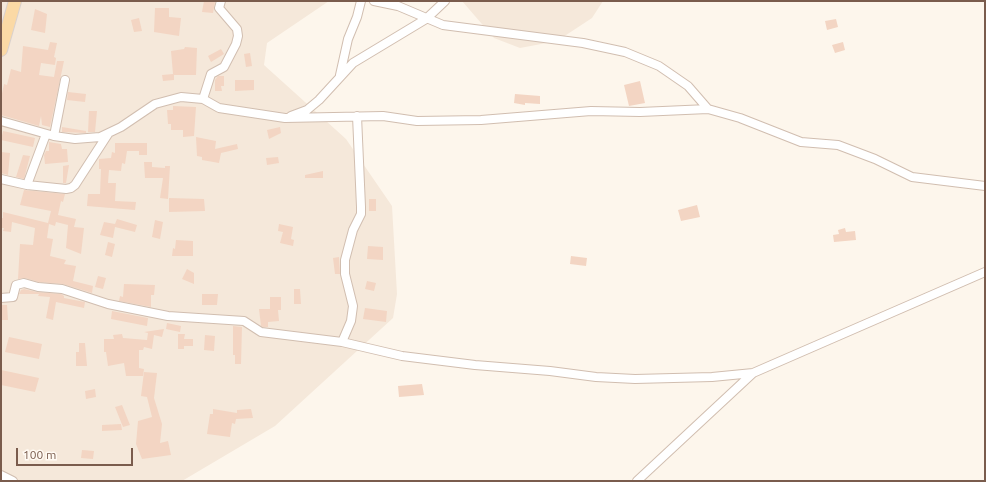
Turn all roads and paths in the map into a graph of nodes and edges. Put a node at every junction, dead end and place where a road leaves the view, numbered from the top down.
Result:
1 (15, 1) edge
2 (221, 1) edge
3 (361, 1) edge
4 (374, 1) edge
5 (445, 1) edge
6 (426, 19) junction
7 (1, 50) edge
8 (340, 76) junction
9 (65, 80) dead end
10 (203, 99) junction
11 (708, 109) junction
12 (358, 116) junction
13 (285, 118) junction
14 (1, 121) edge
15 (109, 133) junction
16 (50, 135) junction
17 (1, 179) edge
18 (27, 185) junction
19 (985, 186) edge
20 (985, 272) edge
21 (1, 298) edge
22 (342, 342) junction
23 (753, 373) junction
24 (1, 475) edge
25 (13, 481) edge
26 (637, 481) edge

1 - 7 main road
2 - 10 street
3 - 8 street
4 - 6 street
5 - 6 street
6 - 8 street
6 - 11 street
8 - 13 street
9 - 16 street
10 - 13 street
10 - 15 street
11 - 12 street
11 - 19 street
12 - 13 street
12 - 22 street
14 - 16 street
15 - 16 street
15 - 18 street
16 - 18 street
17 - 18 street
20 - 23 street
21 - 22 street
22 - 23 street
23 - 26 street
24 - 25 street

